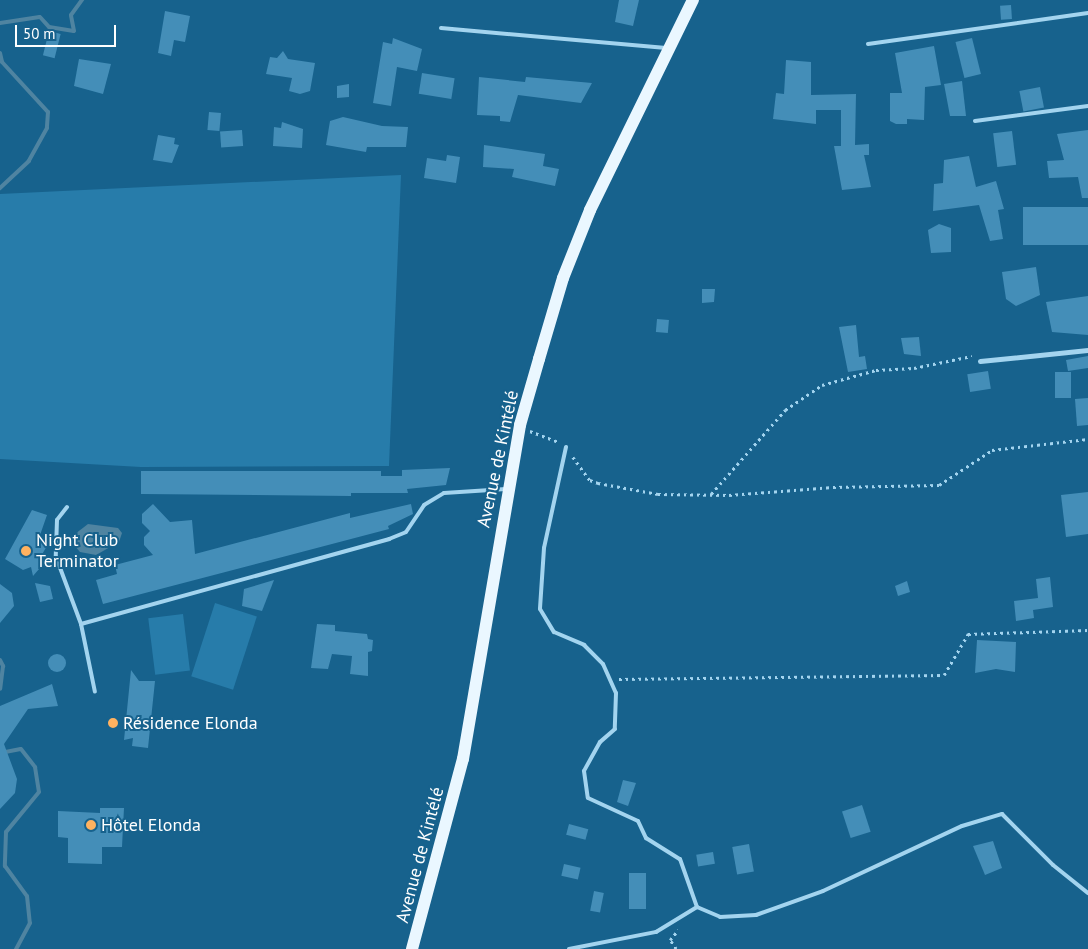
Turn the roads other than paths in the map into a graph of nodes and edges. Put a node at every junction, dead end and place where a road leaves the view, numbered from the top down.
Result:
1 (693, 0) edge
2 (1088, 13) edge
3 (441, 28) dead end
4 (868, 44) dead end
5 (667, 48) junction
6 (1088, 106) edge
7 (975, 121) dead end
8 (1088, 350) edge
9 (980, 361) dead end
10 (566, 447) road end
11 (508, 489) junction
12 (67, 507) dead end
13 (81, 624) junction
14 (95, 692) dead end
15 (1088, 892) edge
16 (697, 908) junction
17 (412, 949) edge
18 (569, 949) edge

1 - 5 main road, Avenue de Kintélé
2 - 4 lane
3 - 5 lane
5 - 11 main road, Avenue de Kintélé
6 - 7 lane
8 - 9 street
10 - 16 lane
11 - 13 lane
11 - 17 main road, Avenue de Kintélé
12 - 13 lane
13 - 14 lane
15 - 16 lane
16 - 18 lane

